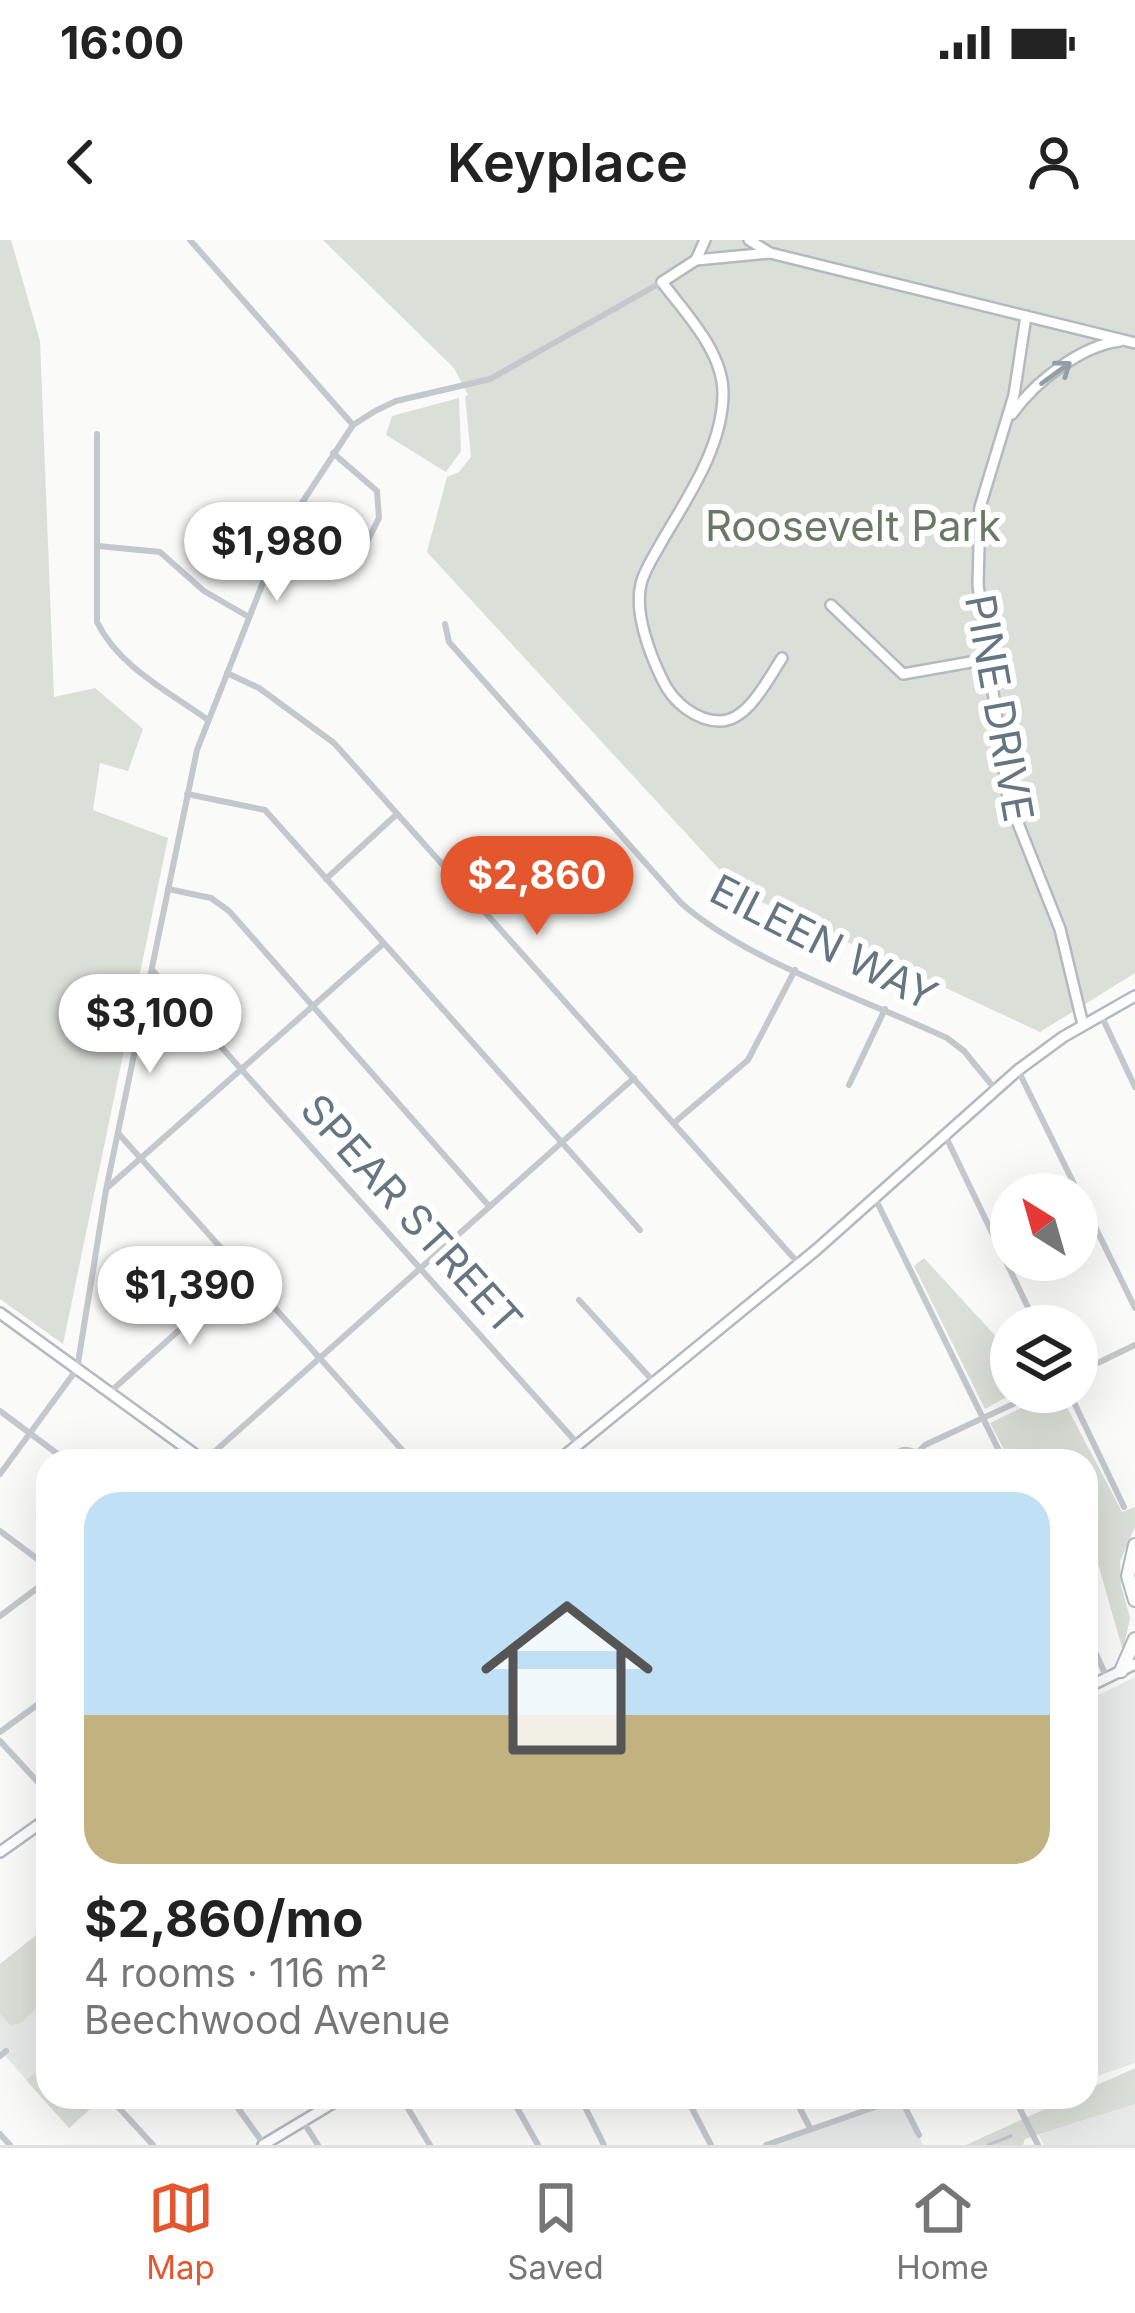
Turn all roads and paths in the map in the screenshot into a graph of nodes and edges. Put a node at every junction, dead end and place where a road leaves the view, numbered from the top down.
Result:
1 (190, 240) edge
2 (705, 240) edge
3 (748, 240) edge
4 (770, 253) junction
5 (696, 260) junction
6 (662, 282) junction
7 (1026, 316) junction
8 (1130, 342) edge
9 (353, 425) junction
10 (1004, 429) junction
11 (97, 434) dead end
12 (333, 454) junction
13 (367, 542) dead end
14 (98, 546) junction
15 (831, 605) dead end
16 (249, 617) junction
17 (445, 624) dead end
18 (782, 658) dead end
19 (988, 659) junction
20 (227, 673) junction
21 (208, 720) junction
22 (188, 794) junction
23 (398, 814) junction
24 (326, 879) junction
25 (168, 889) junction
26 (382, 944) junction
27 (151, 969) junction
28 (795, 970) junction
29 (1135, 996) edge
30 (313, 1007) junction
31 (885, 1009) junction
32 (1101, 1016) junction
33 (1083, 1025) junction
34 (242, 1070) junction
35 (1018, 1070) junction
36 (634, 1078) junction
37 (849, 1085) dead end
38 (1135, 1087) edge
39 (995, 1089) junction
40 (675, 1122) junction
41 (118, 1132) junction
42 (944, 1134) junction
43 (561, 1142) junction
44 (141, 1159) junction
45 (106, 1190) junction
46 (874, 1198) junction
47 (489, 1206) junction
48 (640, 1230) dead end
49 (799, 1264) junction
50 (420, 1268) junction
51 (243, 1273) junction
52 (579, 1300) dead end
53 (1027, 1305) edge
54 (1135, 1308) edge
55 (0, 1313) edge
56 (1135, 1345) edge
57 (320, 1358) junction
58 (1098, 1363) edge
59 (76, 1369) junction
60 (656, 1384) junction
61 (110, 1392) junction
62 (0, 1411) edge
63 (995, 1413) edge
64 (1079, 1413) edge
65 (983, 1419) junction
66 (30, 1434) junction
67 (580, 1446) junction
68 (51, 1449) edge
69 (188, 1449) edge
70 (218, 1449) edge
71 (401, 1449) edge
72 (575, 1449) edge
73 (923, 1449) edge
74 (998, 1449) edge
75 (1096, 1449) edge
76 (1098, 1453) edge
77 (0, 1474) edge
78 (1124, 1508) dead end
79 (0, 1532) edge
80 (1135, 1545) edge
81 (36, 1559) edge
82 (36, 1589) edge
83 (1135, 1600) edge
84 (0, 1616) edge
85 (1135, 1639) edge
86 (1098, 1658) edge
87 (1135, 1664) edge
88 (1121, 1671) junction
89 (1107, 1678) junction
90 (1098, 1682) edge
91 (36, 1707) edge
92 (0, 1736) edge
93 (36, 1779) edge
94 (36, 1826) edge
95 (0, 1852) edge
96 (120, 2109) edge
97 (238, 2109) edge
98 (324, 2109) edge
99 (408, 2109) edge
100 (518, 2109) edge
101 (586, 2109) edge
102 (692, 2109) edge
103 (800, 2109) edge
104 (866, 2109) edge
105 (907, 2109) edge
106 (1020, 2109) edge
107 (303, 2121) junction
108 (810, 2128) junction
109 (0, 2134) edge
110 (920, 2134) dead end
111 (10, 2145) edge
112 (153, 2145) edge
113 (264, 2145) edge
114 (318, 2145) edge
115 (430, 2145) edge
116 (538, 2145) edge
117 (604, 2145) edge
118 (711, 2145) edge
119 (766, 2145) edge
120 (1037, 2145) edge

1 - 9 street
2 - 5 street
3 - 4 street
4 - 5 street
4 - 7 street
5 - 6 street
6 - 9 street
6 - 18 street
7 - 8 street
7 - 10 street, PINE DRIVE
10 -> 8 street
9 - 12 street
10 - 19 street, PINE DRIVE
11 - 14 street
12 - 13 street
12 - 16 street
14 - 16 street
14 - 21 street
15 - 19 street
16 - 20 street
17 - 28 street, EILEEN WAY
19 - 33 street, PINE DRIVE
20 - 21 street
20 - 23 street
21 - 22 street
22 - 24 street
22 - 25 street
23 - 24 street
23 - 36 street
24 - 26 street
25 - 27 street
25 - 30 street
26 - 30 street
26 - 43 street
27 - 34 street, SPEAR STREET
27 - 41 street
28 - 31 street, EILEEN WAY
28 - 40 street
29 - 32 street
30 - 34 street
30 - 47 street
31 - 37 street
31 - 39 street, EILEEN WAY
32 - 33 street
32 - 38 street
33 - 35 street
34 - 44 street
34 - 50 street, SPEAR STREET
35 - 39 street
35 - 54 street
36 - 40 street
36 - 43 street
39 - 42 street
40 - 49 street
41 - 44 street
41 - 45 street
42 - 46 street
42 - 53 street
43 - 47 street
43 - 48 street
44 - 45 street
44 - 51 street
45 - 59 street
46 - 49 street
46 - 65 street
47 - 50 street
49 - 60 street
50 - 57 street
50 - 67 street, SPEAR STREET
51 - 57 street
51 - 61 street
52 - 60 street
55 - 59 street
56 - 58 street
57 - 70 street
57 - 71 street
59 - 61 street
59 - 66 street
60 - 67 street
61 - 69 street
62 - 66 street
63 - 65 street
64 - 75 street
65 - 73 street
65 - 74 street
66 - 68 street
66 - 77 street
67 - 72 street
76 - 78 street
79 - 81 street
80 - 83 highway
82 - 84 street
85 - 88 highway
86 - 89 street
87 - 88 street
88 - 89 street
89 - 90 street
91 - 92 street
92 - 93 street
94 - 95 street
96 - 112 street
97 - 113 street
98 - 107 street
99 - 115 street
100 - 116 street
101 - 117 street
102 - 118 street
103 - 108 street
104 - 108 street
105 - 110 street
106 - 120 street
107 - 113 street
107 - 114 street
108 - 119 street
109 - 111 street

